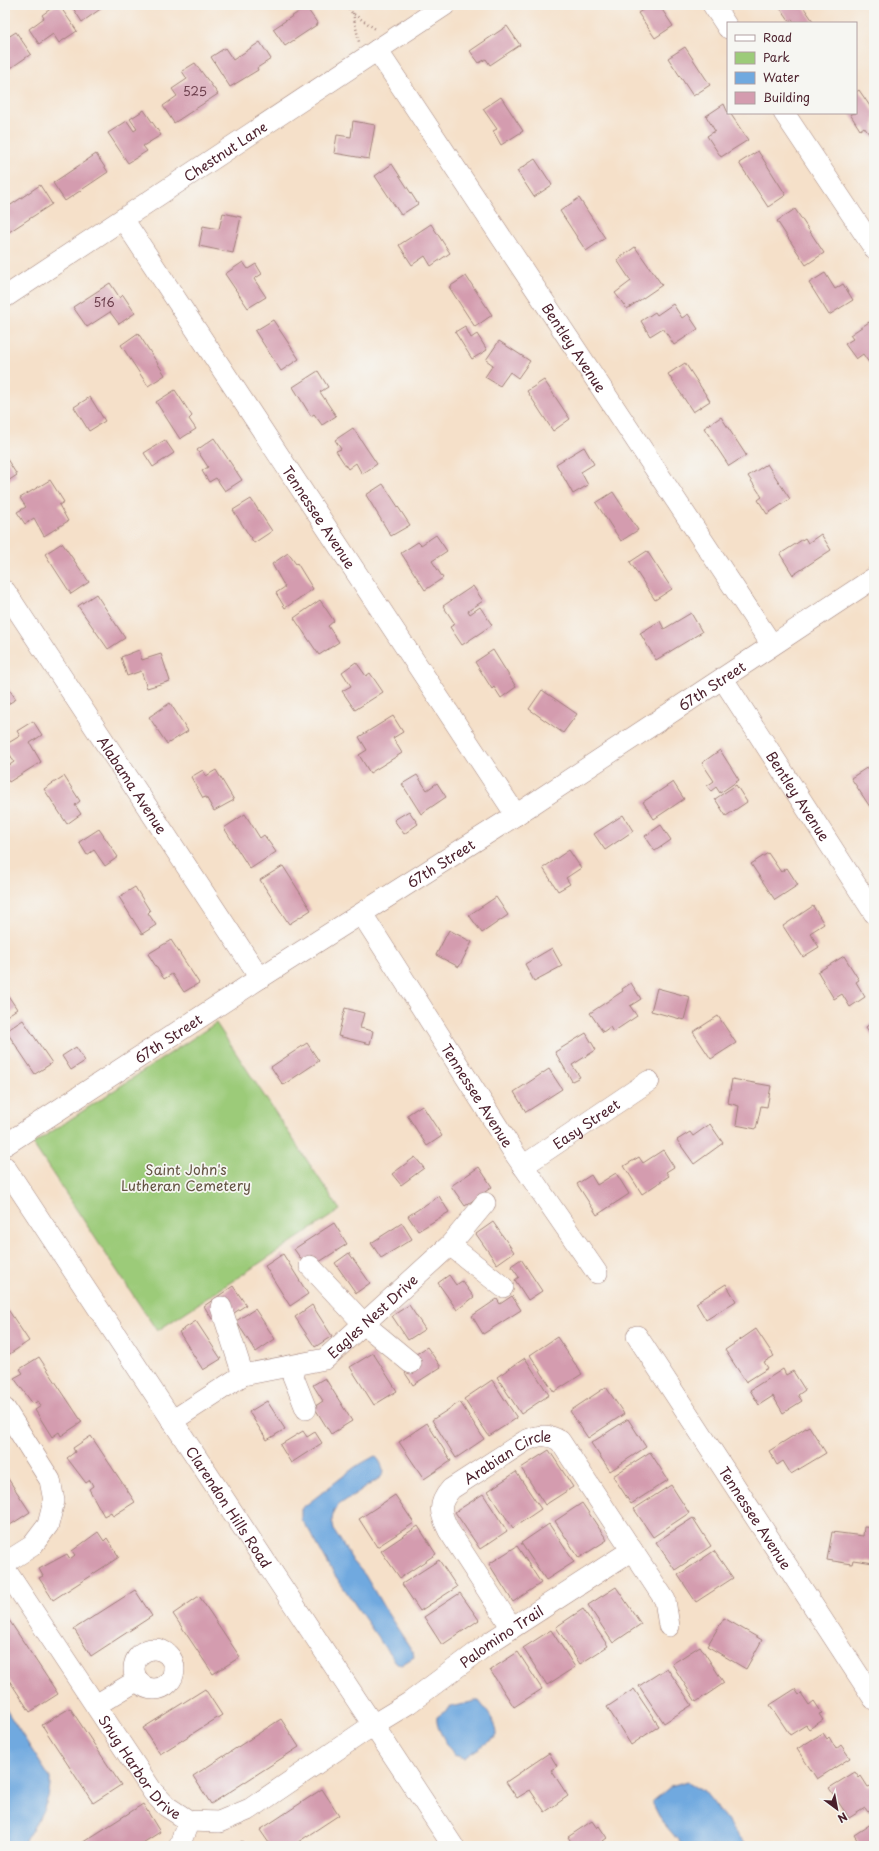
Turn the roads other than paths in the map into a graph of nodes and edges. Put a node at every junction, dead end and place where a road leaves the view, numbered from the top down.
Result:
1 (445, 5) edge
2 (713, 5) edge
3 (727, 26) edge
4 (377, 50) junction
5 (785, 114) edge
6 (123, 219) junction
7 (874, 248) edge
8 (5, 297) edge
9 (874, 578) edge
10 (5, 591) edge
11 (772, 645) junction
12 (723, 678) junction
13 (516, 815) junction
14 (874, 913) edge
15 (362, 914) junction
16 (260, 978) junction
17 (649, 1081) dead end
18 (5, 1145) edge
19 (523, 1166) junction
20 (5, 1167) edge
21 (485, 1203) dead end
22 (450, 1246) junction
23 (310, 1266) dead end
24 (596, 1273) dead end
25 (503, 1286) dead end
26 (222, 1307) dead end
27 (364, 1324) junction
28 (637, 1336) dead end
29 (411, 1363) dead end
30 (289, 1366) junction
31 (243, 1375) junction
32 (5, 1409) edge
33 (306, 1409) dead end
34 (172, 1421) junction
35 (632, 1550) junction
36 (5, 1563) edge
37 (5, 1570) edge
38 (668, 1626) dead end
39 (512, 1628) junction
40 (138, 1680) dead end
41 (874, 1699) edge
42 (96, 1705) junction
43 (373, 1725) junction
44 (189, 1821) junction
45 (179, 1846) edge
46 (453, 1846) edge

1 - 4 street, Chestnut Lane
2 - 3 street
4 - 6 street, Chestnut Lane
4 - 11 street, Bentley Avenue
5 - 7 street
6 - 8 street, Chestnut Lane
6 - 13 street, Tennessee Avenue
9 - 11 street, 67th Street
10 - 16 street, Alabama Avenue
11 - 12 street, 67th Street
12 - 13 street, 67th Street
12 - 14 street, Bentley Avenue
13 - 15 street, 67th Street
15 - 16 street, 67th Street
15 - 19 street, Tennessee Avenue
16 - 18 street, 67th Street
17 - 19 street, Easy Street
19 - 24 street, Tennessee Avenue
20 - 34 street, Clarendon Hills Road
21 - 22 street, Eagles Nest Drive
22 - 25 street
22 - 27 street, Eagles Nest Drive
23 - 27 street
26 - 31 street
27 - 29 street
27 - 30 street, Eagles Nest Drive
28 - 41 street, Tennessee Avenue
30 - 31 street, Eagles Nest Drive
30 - 33 street
31 - 34 street, Eagles Nest Drive
32 - 36 street
34 - 43 street, Clarendon Hills Road
35 - 38 street, Arabian Circle
35 - 39 street, Palomino Trail
35 - 39 street, Arabian Circle
37 - 42 street, Snug Harbor Drive
39 - 43 street, Palomino Trail
40 - 42 street
42 - 44 street, Snug Harbor Drive
43 - 44 street, Snug Harbor Drive
43 - 46 street, Clarendon Hills Road
44 - 45 street

